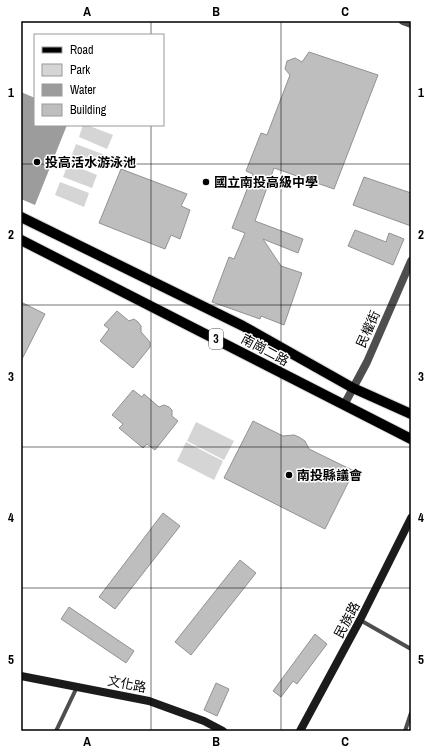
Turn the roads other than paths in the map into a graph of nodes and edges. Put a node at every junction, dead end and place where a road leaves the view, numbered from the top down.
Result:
1 (403, 21) edge
2 (411, 24) edge
3 (21, 217) edge
4 (21, 240) edge
5 (411, 261) edge
6 (353, 388) junction
7 (344, 405) junction
8 (411, 414) edge
9 (411, 439) edge
10 (411, 518) edge
11 (360, 620) junction
12 (411, 649) edge
13 (21, 676) edge
14 (77, 687) junction
15 (411, 713) edge
16 (56, 731) edge
17 (223, 731) edge
18 (300, 731) edge
19 (406, 731) edge

1 - 2 street
3 - 6 main road, 南崗二路 / 3
4 - 7 main road, 南崗二路 / 3
5 - 6 street, 民權街
6 - 7 street, 民權街
6 - 8 main road, 南崗二路 / 3
7 - 9 main road, 南崗二路 / 3
10 - 11 main road, 民族路
11 - 12 lane
11 - 18 main road, 民族路
13 - 14 main road, 文化路
14 - 16 lane
14 - 17 main road, 文化路
15 - 19 lane

